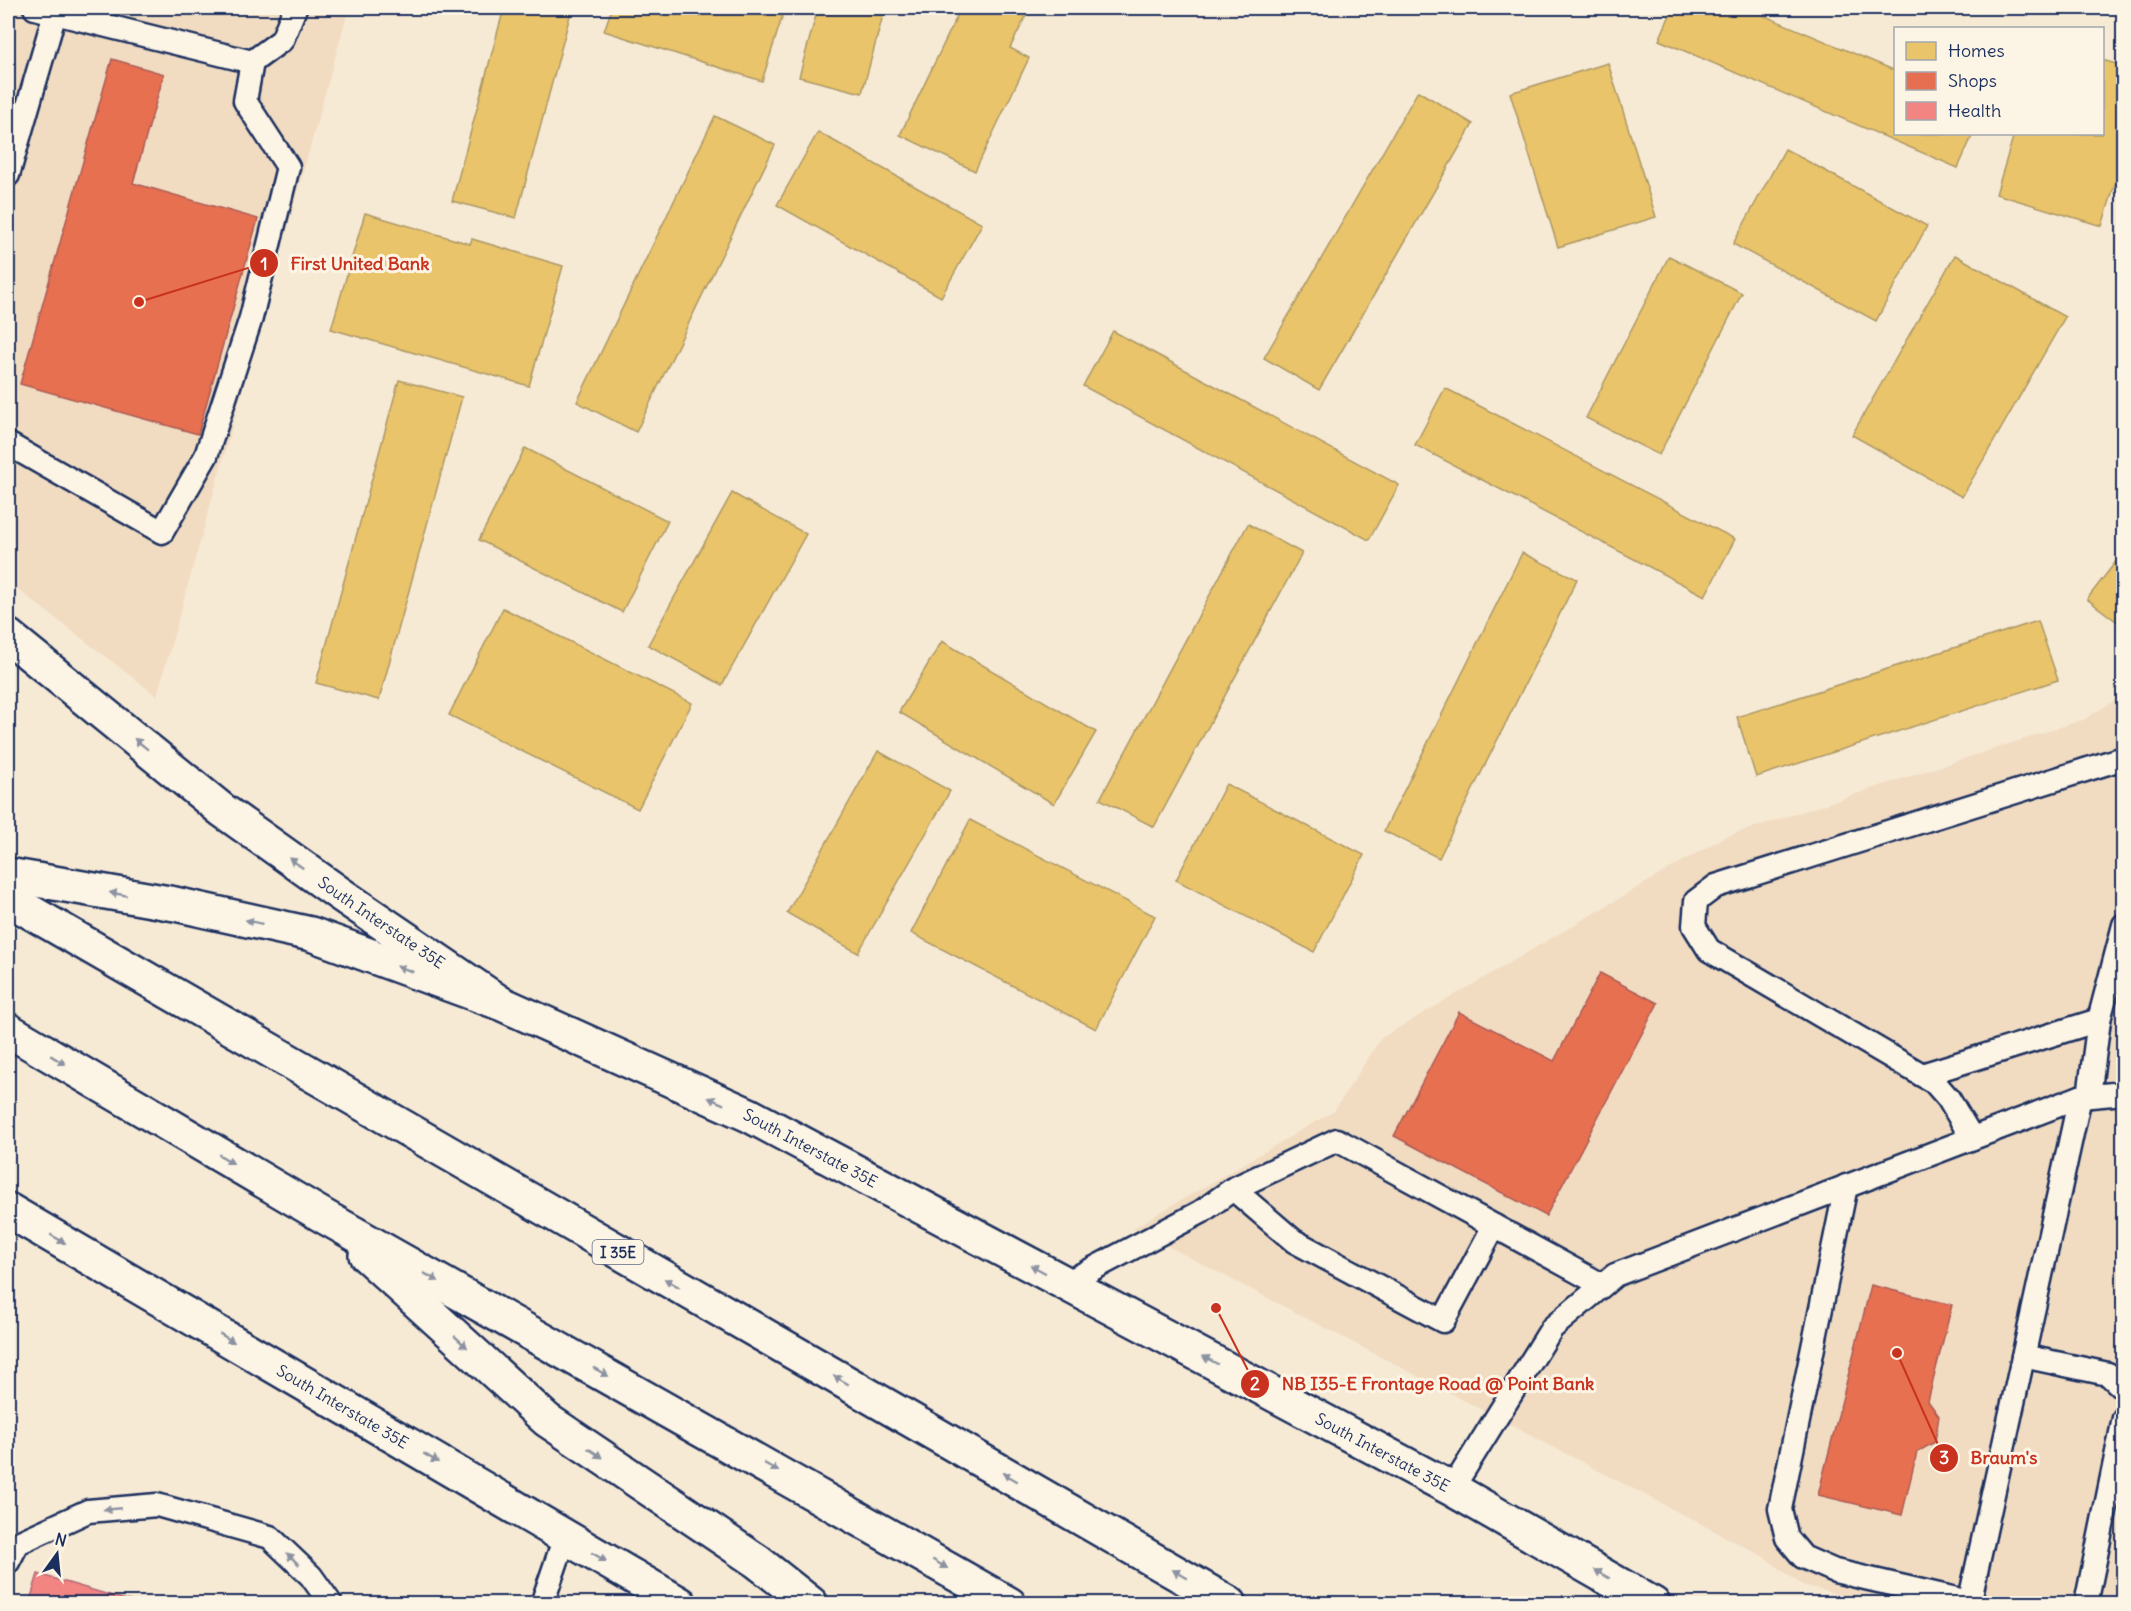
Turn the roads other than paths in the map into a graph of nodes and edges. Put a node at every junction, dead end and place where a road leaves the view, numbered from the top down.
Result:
1 (295, 8) edge
2 (45, 10) edge
3 (252, 62) junction
4 (8, 176) edge
5 (8, 444) edge
6 (8, 636) edge
7 (2124, 763) edge
8 (8, 875) edge
9 (8, 899) edge
10 (2124, 925) edge
11 (500, 1003) junction
12 (2099, 1020) junction
13 (8, 1030) edge
14 (1922, 1075) junction
15 (2124, 1093) edge
16 (2085, 1097) junction
17 (1972, 1138) junction
18 (1846, 1186) junction
19 (1233, 1189) junction
20 (8, 1210) edge
21 (325, 1217) junction
22 (1494, 1226) junction
23 (1066, 1283) junction
24 (1602, 1286) junction
25 (2023, 1356) junction
26 (2124, 1389) edge
27 (2124, 1418) edge
28 (1452, 1489) junction
29 (565, 1538) junction
30 (8, 1562) edge
31 (1972, 1603) edge
32 (331, 1604) edge
33 (542, 1604) edge
34 (680, 1604) edge
35 (811, 1604) edge
36 (1009, 1604) edge
37 (1230, 1604) edge
38 (1653, 1604) edge
39 (2086, 1604) edge

1 - 3 lane
2 - 3 lane
2 - 4 lane
3 - 5 lane
11 -> 6 main road, South Interstate 35E
7 - 14 lane
11 -> 8 main road
37 -> 9 main road, I 35E
10 - 12 lane
23 -> 11 main road, South Interstate 35E
12 - 14 lane
12 - 16 lane
13 -> 21 main road
14 - 17 lane
15 - 16 lane
16 - 17 lane
16 - 25 lane
17 - 18 lane
18 - 24 lane
18 - 31 lane
19 - 22 lane
19 - 22 lane
19 - 23 lane
20 -> 29 main road, South Interstate 35E
21 -> 35 main road
21 -> 36 main road
22 - 24 lane
28 -> 23 main road, South Interstate 35E
24 - 28 lane
25 - 26 lane
25 - 31 lane
27 - 39 lane
38 -> 28 main road, South Interstate 35E
29 - 33 lane
29 -> 34 main road, South Interstate 35E
32 -> 30 lane

